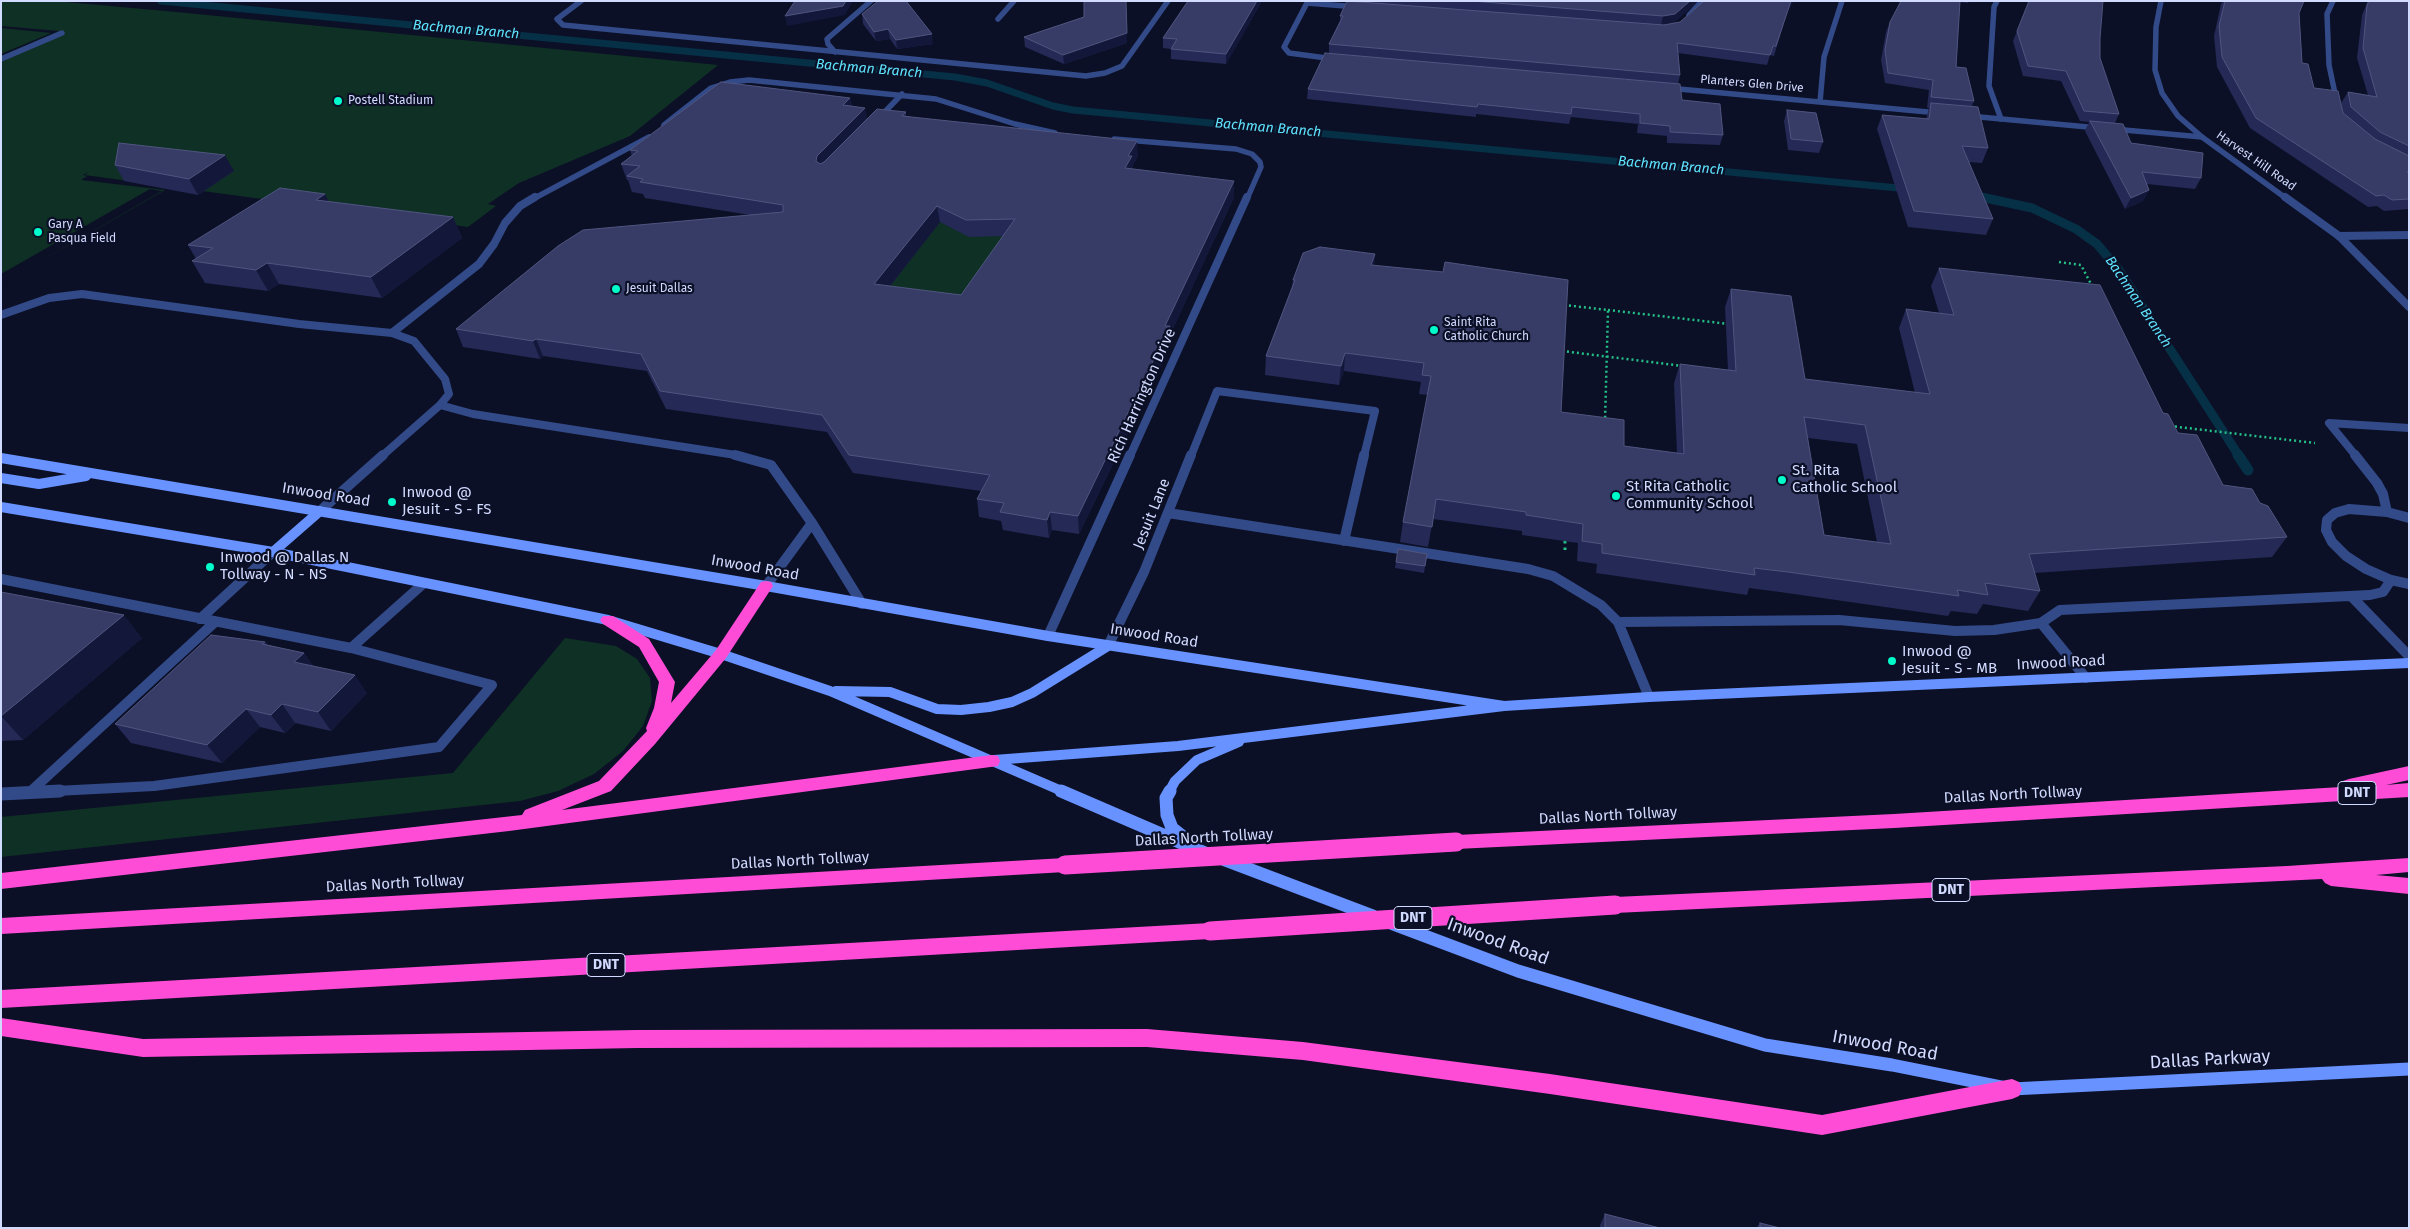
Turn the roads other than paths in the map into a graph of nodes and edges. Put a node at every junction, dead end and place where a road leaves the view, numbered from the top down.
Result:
1 (581, 1) edge
2 (871, 1) edge
3 (1014, 1) edge
4 (1168, 1) edge
5 (1702, 1) edge
6 (1842, 1) edge
7 (1997, 1) edge
8 (2161, 1) edge
9 (2333, 1) edge
10 (1308, 2) edge
11 (1366, 8) edge
12 (1686, 18) edge
13 (998, 19) dead end
14 (62, 33) dead end
15 (835, 52) junction
16 (1, 59) edge
17 (1340, 59) edge
18 (1664, 88) edge
19 (902, 94) junction
20 (1820, 102) junction
21 (2338, 111) edge
22 (1944, 113) edge
23 (1963, 115) edge
24 (2001, 119) junction
25 (869, 128) edge
26 (1063, 134) edge
27 (2202, 137) junction
28 (1108, 138) edge
29 (2409, 235) edge
30 (2339, 236) junction
31 (2409, 307) edge
32 (1, 315) edge
33 (392, 333) junction
34 (440, 405) junction
35 (2409, 428) edge
36 (1, 458) edge
37 (94, 474) junction
38 (1, 478) edge
39 (1, 507) edge
40 (320, 511) junction
41 (2388, 512) junction
42 (1168, 513) junction
43 (2409, 518) edge
44 (812, 523) junction
45 (1344, 541) junction
46 (273, 552) junction
47 (1, 579) edge
48 (2391, 580) junction
49 (424, 583) junction
50 (2409, 584) edge
51 (766, 586) junction
52 (2352, 597) junction
53 (862, 604) junction
54 (200, 619) junction
55 (608, 620) junction
56 (214, 622) junction
57 (1618, 622) junction
58 (2041, 623) junction
59 (1048, 636) junction
60 (1108, 646) junction
61 (351, 648) junction
62 (721, 654) junction
63 (2409, 656) edge
64 (2409, 663) edge
65 (2086, 678) junction
66 (830, 691) junction
67 (1649, 697) junction
68 (1504, 706) junction
69 (1256, 735) junction
70 (649, 740) junction
71 (992, 760) junction
72 (2409, 773) edge
73 (2409, 790) edge
74 (30, 792) junction
75 (1, 794) edge
76 (2305, 796) junction
77 (509, 824) junction
78 (1204, 852) junction
79 (2409, 865) edge
80 (2287, 874) junction
81 (1, 881) edge
82 (2409, 886) edge
83 (1, 926) edge
84 (1, 999) edge
85 (1, 1027) edge
86 (2409, 1069) edge
87 (2012, 1089) junction

1 - 15 street
2 - 15 street
3 - 13 street
4 - 15 street
5 - 12 street
6 - 20 street
7 - 24 street
8 - 27 street, Harvest Hill Road
9 - 21 street
10 - 11 street
10 - 17 street
14 - 16 street
18 - 20 street, Planters Glen Drive
19 - 25 street
19 - 26 street
19 - 33 street
20 - 22 street, Planters Glen Drive
23 - 24 street
24 - 27 street
27 - 30 street, Harvest Hill Road
28 - 59 street, Rich Harrington Drive
29 - 30 street
30 - 31 street, Harvest Hill Road
32 - 33 street
33 - 34 street
34 - 40 street
34 - 44 street
35 - 41 street
36 - 37 main road, Inwood Road
37 - 38 main road
37 - 40 main road, Inwood Road
39 - 46 main road, Inwood Road
40 - 46 main road
40 - 51 main road, Inwood Road
41 - 43 street
41 - 48 street
42 - 45 street
42 - 45 street, Jesuit Lane
42 - 60 street, Jesuit Lane
44 - 51 street
44 - 53 street
45 - 57 street
46 - 49 main road, Inwood Road
46 - 54 street
47 - 54 street
48 - 50 street
48 - 52 street
49 - 55 main road, Inwood Road
49 - 61 street
51 - 53 main road, Inwood Road
51 - 62 highway
52 - 58 street
52 - 63 street
53 - 59 main road, Inwood Road
54 - 56 street
55 - 62 main road, Inwood Road
55 - 70 highway
56 - 61 street
56 - 74 street
57 - 58 street
57 - 67 street
58 - 65 street
59 - 60 main road, Inwood Road
60 - 66 main road
60 - 68 main road, Inwood Road
61 - 74 street
62 - 66 main road, Inwood Road
62 - 70 highway
64 - 65 main road, Inwood Road
65 - 67 main road, Inwood Road
66 - 71 main road, Inwood Road
67 - 68 main road, Inwood Road
68 - 69 main road, Inwood Road
69 - 71 main road, Inwood Road
69 - 78 main road
70 - 77 highway
71 - 77 highway
71 - 78 main road, Inwood Road
72 - 76 highway
73 - 76 highway, Dallas North Tollway / DNT
74 - 75 street
76 - 83 highway, Dallas North Tollway / DNT, bridge
77 - 81 highway
78 - 87 main road, Inwood Road
79 - 80 highway, DNT
80 - 82 highway
80 - 84 highway, DNT, bridge
85 - 87 highway
86 - 87 main road, Dallas Parkway

